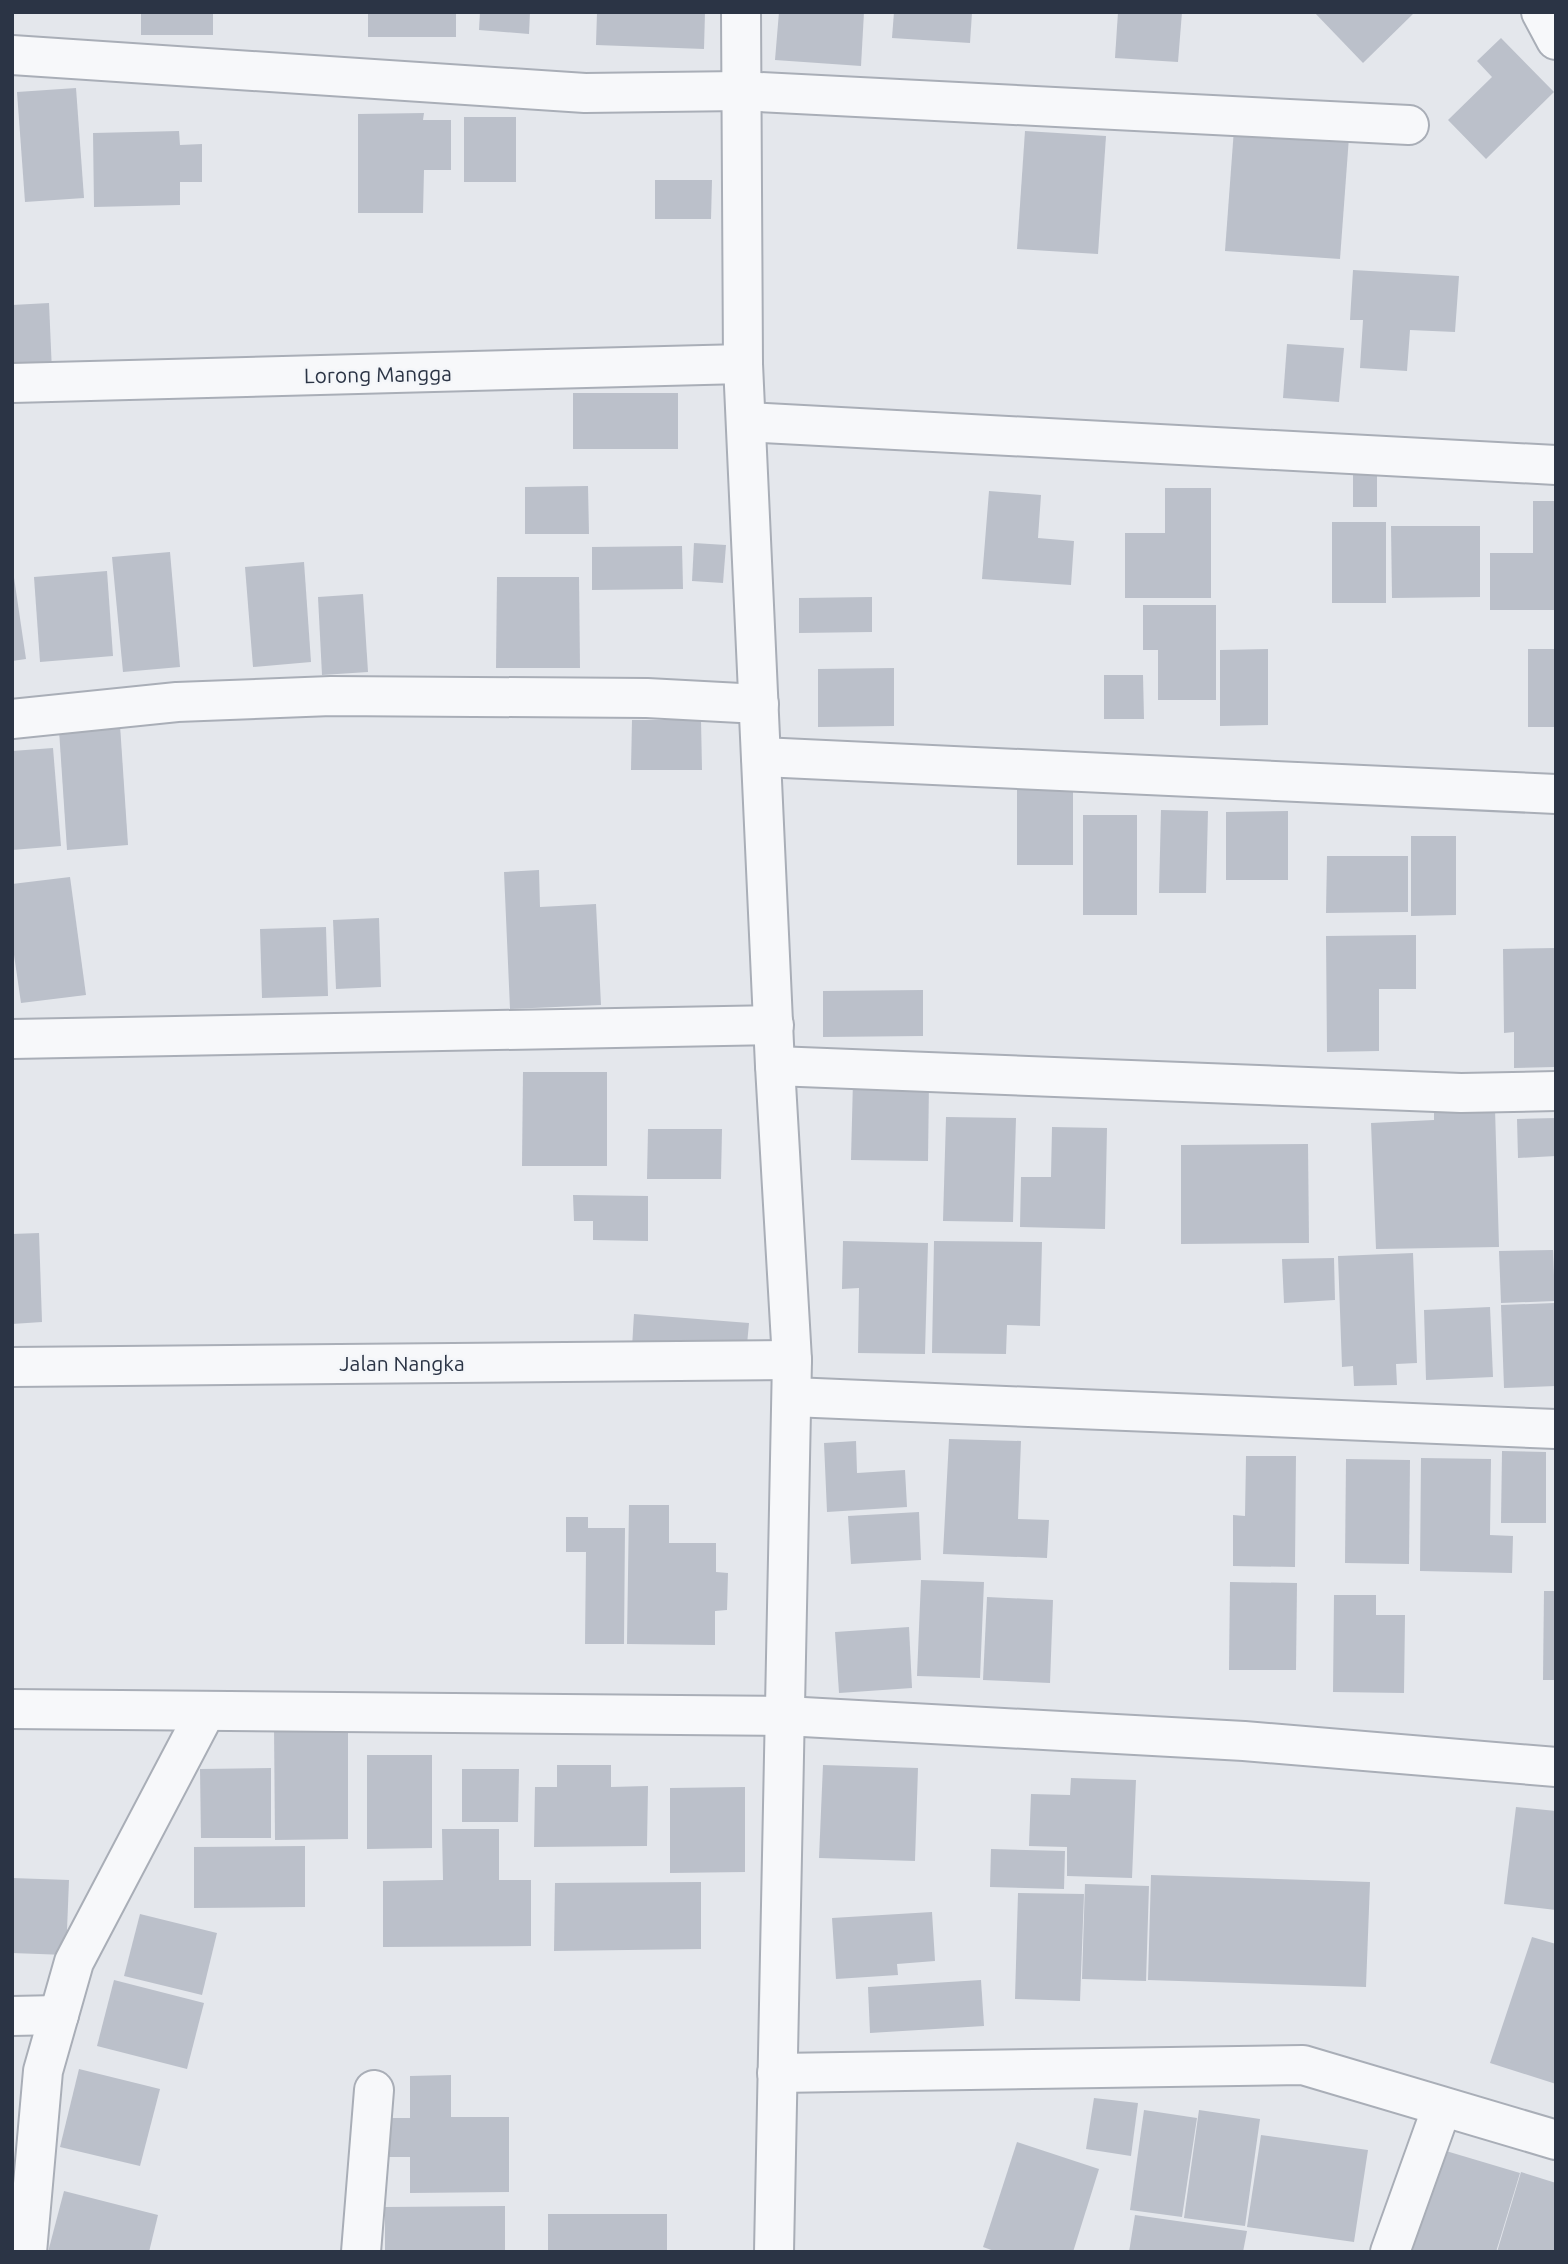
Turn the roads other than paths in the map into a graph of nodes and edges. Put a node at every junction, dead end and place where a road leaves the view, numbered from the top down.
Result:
1 (741, 12) edge
2 (1541, 12) edge
3 (1556, 40) edge
4 (12, 55) edge
5 (740, 91) junction
6 (1409, 125) dead end
7 (743, 365) junction
8 (12, 383) edge
9 (746, 422) junction
10 (1556, 465) edge
11 (759, 704) junction
12 (12, 719) edge
13 (761, 757) junction
14 (1556, 794) edge
15 (774, 1025) junction
16 (12, 1039) edge
17 (775, 1066) junction
18 (1556, 1091) edge
19 (792, 1360) junction
20 (12, 1367) edge
21 (792, 1397) junction
22 (1556, 1429) edge
23 (12, 1709) edge
24 (206, 1711) junction
25 (785, 1716) junction
26 (1556, 1767) edge
27 (59, 2015) junction
28 (12, 2016) edge
29 (777, 2073) junction
30 (374, 2090) dead end
31 (1442, 2107) junction
32 (1548, 2137) edge
33 (27, 2252) edge
34 (361, 2252) edge
35 (774, 2252) edge
36 (1390, 2252) edge

1 - 5 street
2 - 3 street
4 - 5 street
5 - 6 street
5 - 7 street
7 - 8 street, Lorong Mangga
7 - 9 street
9 - 10 street
9 - 11 street
11 - 12 street
11 - 13 street
13 - 14 street
13 - 15 street
15 - 16 street
15 - 17 street
17 - 18 street
17 - 19 street
19 - 20 street, Jalan Nangka
19 - 21 street
21 - 22 street
21 - 25 street
23 - 24 street
24 - 25 street
24 - 27 street
25 - 26 street
25 - 29 street
27 - 28 street
27 - 33 street
29 - 31 street
29 - 35 street
30 - 34 street
31 - 32 street
31 - 36 street

